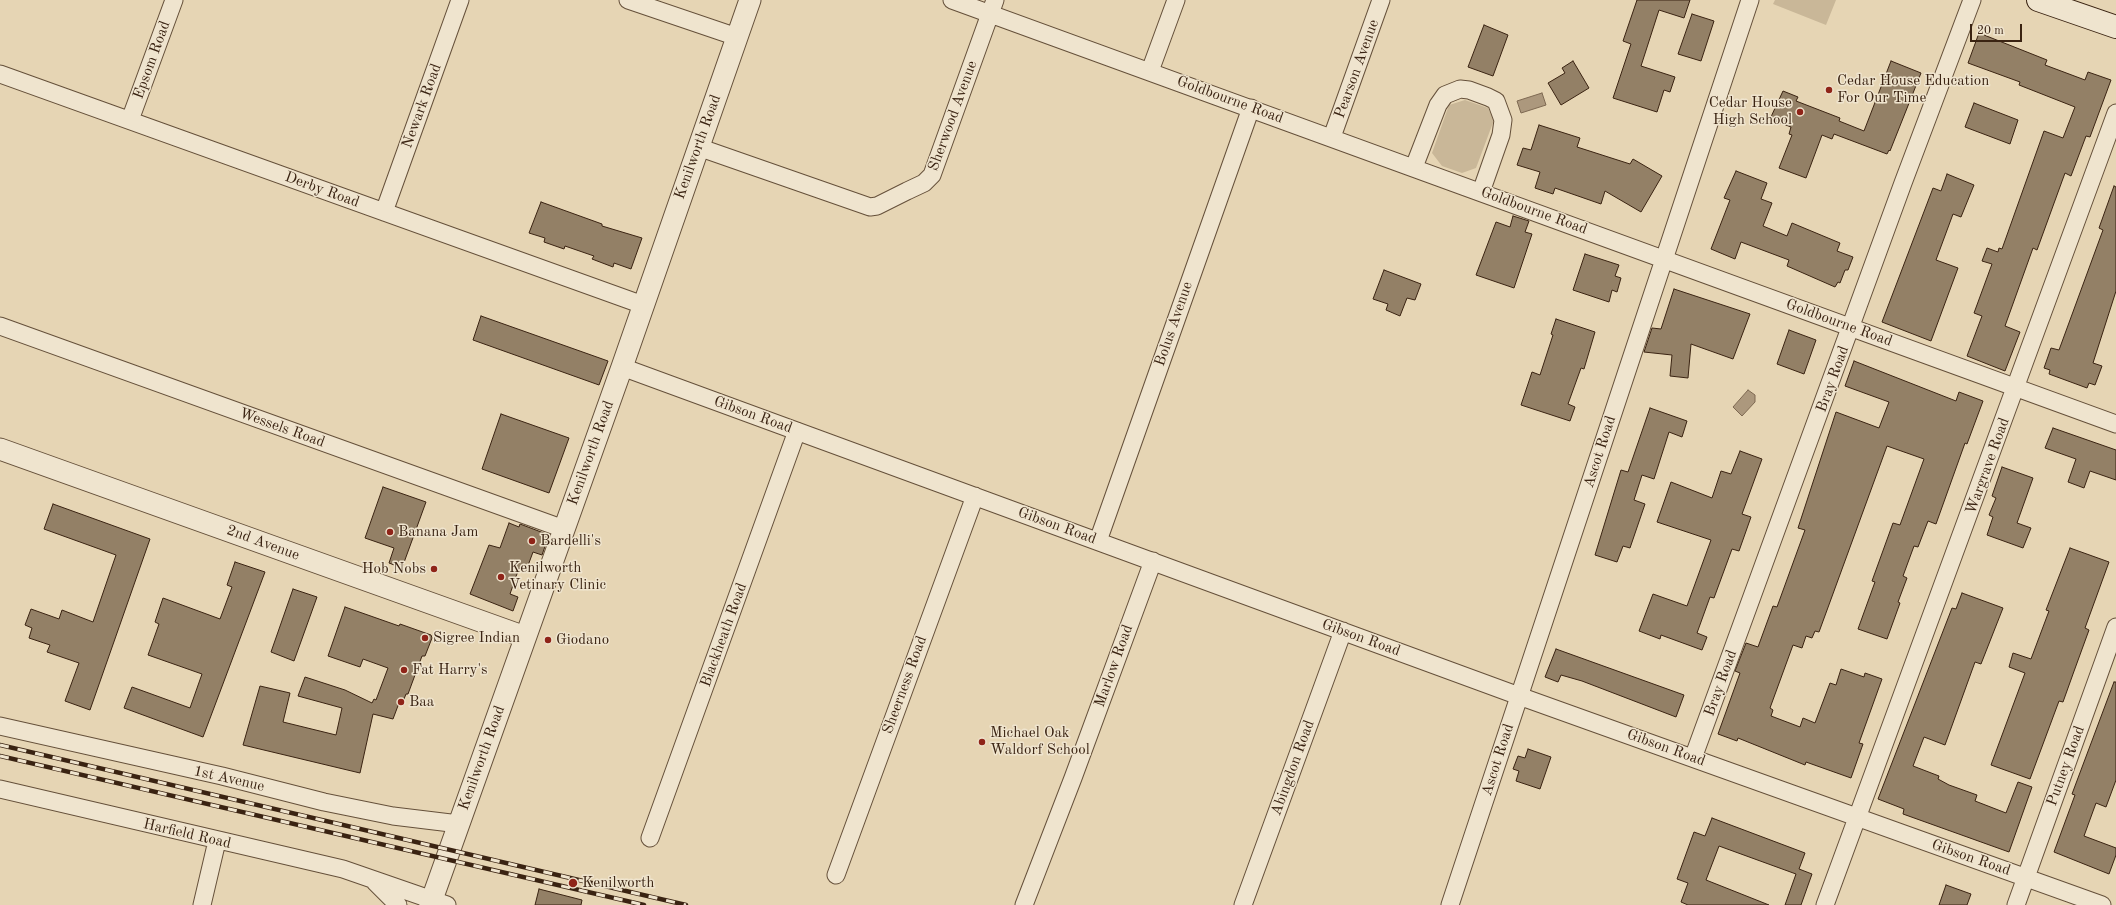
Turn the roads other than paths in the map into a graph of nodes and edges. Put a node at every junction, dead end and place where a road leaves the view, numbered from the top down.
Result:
1 (174, 0) edge
2 (460, 0) edge
3 (628, 0) edge
4 (750, 0) edge
5 (952, 0) edge
6 (1176, 0) edge
7 (1381, 0) edge
8 (1750, 0) edge
9 (1972, 0) edge
10 (2038, 0) edge
11 (992, 7) edge
12 (2116, 27) edge
13 (737, 37) junction
14 (1150, 71) junction
15 (0, 74) edge
16 (1250, 108) junction
17 (2116, 113) edge
18 (130, 120) junction
19 (1332, 137) junction
20 (698, 147) junction
21 (1414, 167) junction
22 (1481, 192) junction
23 (384, 212) junction
24 (1664, 260) junction
25 (643, 306) junction
26 (0, 326) edge
27 (1852, 328) junction
28 (622, 368) junction
29 (2017, 387) junction
30 (2116, 424) edge
31 (798, 431) junction
32 (0, 449) edge
33 (975, 496) junction
34 (564, 529) junction
35 (1098, 541) junction
36 (1153, 561) junction
37 (2116, 627) edge
38 (1343, 631) junction
39 (525, 637) junction
40 (1519, 696) junction
41 (0, 726) edge
42 (1693, 758) junction
43 (0, 789) edge
44 (1858, 818) junction
45 (458, 824) junction
46 (650, 838) dead end
47 (217, 841) junction
48 (836, 875) dead end
49 (2026, 878) junction
50 (374, 881) junction
51 (436, 903) edge
52 (202, 905) edge
53 (398, 905) edge
54 (1024, 905) edge
55 (1243, 905) edge
56 (1450, 905) edge
57 (1825, 905) edge
58 (2016, 905) edge
59 (2102, 905) edge

1 - 18 street, Epsom Road
2 - 23 street, Newark Road
3 - 13 street
4 - 13 street, Kenilworth Road
5 - 11 street, Goldbourne Road
6 - 14 street
7 - 19 street, Pearson Avenue
8 - 24 street, Ascot Road
9 - 27 street, Bray Road
10 - 12 main road
11 - 14 street, Goldbourne Road
11 - 20 street, Sherwood Avenue
13 - 20 street, Kenilworth Road
14 - 16 street, Goldbourne Road
15 - 18 street, Derby Road
16 - 19 street, Goldbourne Road
16 - 35 street, Bolus Avenue
17 - 29 street, Wargrave Road
18 - 23 street, Derby Road
19 - 21 street, Goldbourne Road
20 - 25 street, Kenilworth Road
21 - 22 street, Goldbourne Road
21 - 22 street
22 - 24 street, Goldbourne Road
23 - 25 street, Derby Road
24 - 27 street, Goldbourne Road
24 - 40 street, Ascot Road
25 - 28 street, Kenilworth Road
26 - 34 street, Wessels Road
27 - 29 street, Goldbourne Road
27 - 42 street, Bray Road
28 - 31 street, Gibson Road
28 - 34 street, Kenilworth Road
29 - 30 street, Goldbourne Road
29 - 44 street, Wargrave Road
31 - 33 street, Gibson Road
31 - 46 street, Blackheath Road
32 - 39 street, 2nd Avenue
33 - 35 street, Gibson Road
33 - 48 street, Sheerness Road
34 - 39 street, Kenilworth Road
35 - 36 street, Gibson Road
36 - 38 street, Gibson Road
36 - 54 street, Marlow Road
37 - 49 street, Putney Road
38 - 40 street, Gibson Road
38 - 55 street, Abingdon Road
39 - 45 street, Kenilworth Road
40 - 42 street, Gibson Road
40 - 56 street, Ascot Road
41 - 45 street, 1st Avenue
42 - 44 street, Gibson Road
43 - 47 street, Harfield Road
44 - 49 street, Gibson Road
44 - 57 street, Wargrave Road
45 - 51 street, Kenilworth Road
47 - 50 street, Harfield Road
47 - 52 street
49 - 58 street, Putney Road
49 - 59 street, Gibson Road
50 - 51 street, Harfield Road
50 - 53 street, Harfield Road

